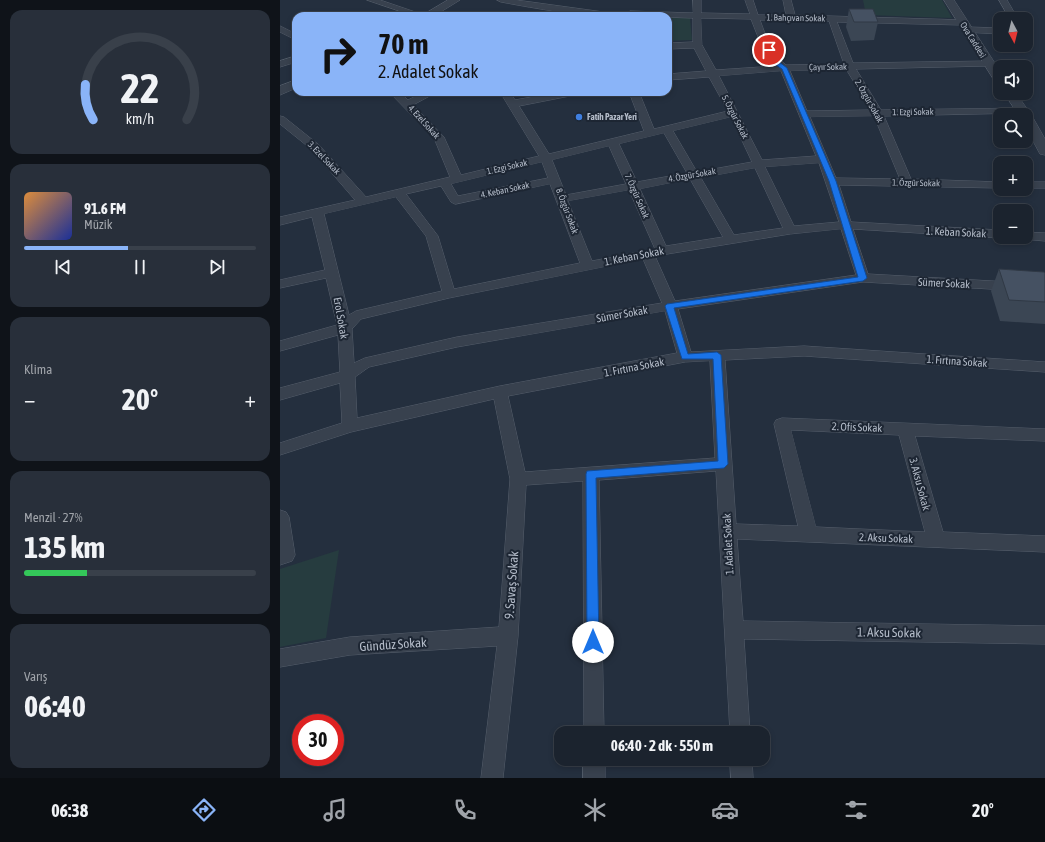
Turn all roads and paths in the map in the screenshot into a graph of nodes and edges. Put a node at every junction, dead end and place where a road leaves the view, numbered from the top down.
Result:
1 (371, 0) edge
2 (455, 0) edge
3 (502, 0) edge
4 (549, 0) edge
5 (697, 0) edge
6 (749, 0) edge
7 (787, 0) edge
8 (949, 0) edge
9 (1003, 0) edge
10 (540, 7) junction
11 (412, 12) edge
12 (432, 12) edge
13 (550, 12) edge
14 (1010, 12) edge
15 (672, 15) edge
16 (696, 16) junction
17 (755, 17) junction
18 (791, 18) junction
19 (832, 19) junction
20 (964, 26) junction
21 (280, 29) edge
22 (993, 30) edge
23 (292, 35) edge
24 (698, 45) junction
25 (672, 46) edge
26 (292, 60) edge
27 (988, 63) junction
28 (280, 64) edge
29 (849, 66) junction
30 (784, 68) junction
31 (993, 70) edge
32 (712, 72) junction
33 (672, 77) edge
34 (292, 85) edge
35 (280, 91) edge
36 (398, 96) edge
37 (424, 96) edge
38 (507, 96) edge
39 (553, 96) edge
40 (636, 96) edge
41 (407, 104) junction
42 (512, 104) junction
43 (734, 113) junction
44 (878, 113) junction
45 (803, 114) junction
46 (993, 114) edge
47 (280, 119) edge
48 (667, 129) junction
49 (1033, 129) edge
50 (650, 133) junction
51 (612, 142) junction
52 (1045, 151) edge
53 (546, 158) junction
54 (823, 159) junction
55 (758, 164) junction
56 (694, 175) junction
57 (457, 179) junction
58 (554, 180) junction
59 (832, 181) junction
60 (444, 182) junction
61 (907, 183) junction
62 (993, 184) edge
63 (632, 185) junction
64 (1033, 185) edge
65 (1045, 185) edge
66 (399, 193) junction
67 (562, 199) junction
68 (363, 201) junction
69 (317, 212) junction
70 (280, 221) edge
71 (847, 225) junction
72 (790, 230) junction
73 (993, 234) edge
74 (1033, 236) edge
75 (1045, 237) edge
76 (730, 239) junction
77 (662, 251) junction
78 (647, 253) junction
79 (587, 265) junction
80 (331, 273) junction
81 (863, 278) junction
82 (280, 284) edge
83 (1045, 288) edge
84 (449, 294) junction
85 (670, 306) junction
86 (345, 328) junction
87 (280, 346) edge
88 (717, 355) junction
89 (685, 357) junction
90 (1045, 367) edge
91 (346, 376) junction
92 (500, 392) junction
93 (280, 394) edge
94 (350, 426) junction
95 (905, 429) junction
96 (1045, 435) edge
97 (280, 449) edge
98 (724, 464) junction
99 (591, 474) junction
100 (518, 479) junction
101 (280, 517) edge
102 (727, 531) junction
103 (808, 535) junction
104 (936, 540) junction
105 (1045, 544) edge
106 (280, 557) edge
107 (733, 630) junction
108 (1045, 635) edge
109 (508, 636) junction
110 (280, 658) edge
111 (594, 726) edge
112 (740, 726) edge
113 (594, 766) edge
114 (741, 766) edge
115 (492, 778) edge
116 (594, 778) edge
117 (742, 778) edge

1 - 11 street
2 - 12 street
3 - 10 street
4 - 10 street
5 - 16 street, 5. Özgür Sokak
6 - 17 street
7 - 18 street
8 - 20 street, Ova Caddesi
9 - 14 street
10 - 13 street
15 - 16 street, 1. Bahçıvan Sokak
16 - 17 street, 1. Bahçıvan Sokak
16 - 24 street, 5. Özgür Sokak
17 - 18 street, 1. Bahçıvan Sokak
17 - 30 street
18 - 19 street, 1. Bahçıvan Sokak
19 - 20 street, 1. Bahçıvan Sokak
19 - 29 street, 2. Özgür Sokak
20 - 22 street, 1. Bahçıvan Sokak
20 - 27 street, Ova Caddesi
21 - 23 street
24 - 25 street
24 - 32 street, 5. Özgür Sokak
26 - 28 street
27 - 29 street, Çayır Sokak
27 - 31 street, Ova Caddesi
29 - 30 street, Çayır Sokak
29 - 44 street, 2. Özgür Sokak
30 - 32 street, Çayır Sokak
30 - 45 street
32 - 33 street, Çayır Sokak
32 - 43 street, 5. Özgür Sokak
34 - 35 street
36 - 41 street, 4. Ezel Sokak
37 - 41 street
38 - 42 street, 8. Özgür Sokak
39 - 42 street
40 - 50 street
41 - 57 street, 4. Ezel Sokak
42 - 53 street, 8. Özgür Sokak
43 - 48 street, 1. Ezgi Sokak
43 - 55 street, 5. Özgür Sokak
44 - 45 street, 1. Ezgi Sokak
44 - 46 street, 1. Ezgi Sokak
44 - 61 street, 2. Özgür Sokak
45 - 54 street
47 - 68 street, 3. Ezel Sokak
48 - 50 street, 1. Ezgi Sokak
48 - 56 street
49 - 52 street
50 - 51 street, 1. Ezgi Sokak
51 - 53 street, 1. Ezgi Sokak
51 - 63 street, 7. Özgür Sokak
53 - 57 street, 1. Ezgi Sokak
53 - 58 street, 8. Özgür Sokak
54 - 55 street, 4. Özgür Sokak
54 - 59 street
55 - 56 street, 4. Özgür Sokak
55 - 72 street, 5. Özgür Sokak
56 - 63 street, 4. Özgür Sokak
56 - 76 street
57 - 60 street, 1. Ezgi Sokak
58 - 60 street, 4. Keban Sokak
58 - 67 street, 8. Özgür Sokak
59 - 61 street, 1. Özgür Sokak
59 - 71 street
60 - 66 street, 1. Ezgi Sokak
61 - 62 street, 1. Özgür Sokak
63 - 67 street, 4. Özgür Sokak
63 - 77 street, 7. Özgür Sokak
64 - 65 street
66 - 68 street, 1. Ezgi Sokak
66 - 84 street
67 - 79 street, 8. Özgür Sokak
68 - 69 street, 1. Ezgi Sokak
69 - 70 street, 1. Ezgi Sokak
69 - 80 street, Erol Sokak
71 - 72 street, 1. Keban Sokak
71 - 73 street, 1. Keban Sokak
71 - 81 street
72 - 76 street, 1. Keban Sokak
74 - 75 street
76 - 77 street, 1. Keban Sokak
77 - 78 street, 1. Keban Sokak
78 - 79 street, 1. Keban Sokak
78 - 85 street
79 - 84 street, 1. Keban Sokak
80 - 82 street
80 - 86 street, Erol Sokak
81 - 83 street, Sümer Sokak
81 - 85 street, Sümer Sokak
84 - 86 street, 1. Keban Sokak
85 - 89 street
85 - 91 street, Sümer Sokak
86 - 87 street, 1. Keban Sokak
86 - 91 street, Erol Sokak
88 - 89 street, 1. Fırtına Sokak
88 - 90 street, 1. Fırtına Sokak
88 - 98 street, 1. Adalet Sokak
89 - 92 street, 1. Fırtına Sokak
91 - 93 street, Sümer Sokak
91 - 94 street, Erol Sokak
92 - 94 street, 1. Fırtına Sokak
92 - 100 street, 9. Savaş Sokak
94 - 97 street, 1. Fırtına Sokak
95 - 96 street, 2. Ofis Sokak
95 - 103 street, 2. Ofis Sokak
95 - 104 street, 3. Aksu Sokak
98 - 99 street
98 - 102 street, 1. Adalet Sokak
99 - 100 street
99 - 111 street
100 - 109 street, 9. Savaş Sokak
101 - 106 street
102 - 103 street, 2. Aksu Sokak
102 - 107 street, 1. Adalet Sokak
103 - 104 street, 2. Aksu Sokak
104 - 105 street, 2. Aksu Sokak
107 - 108 street, 1. Aksu Sokak
107 - 112 street, 1. Adalet Sokak
109 - 110 street, Gündüz Sokak
109 - 115 street, 9. Savaş Sokak
113 - 116 street
114 - 117 street

